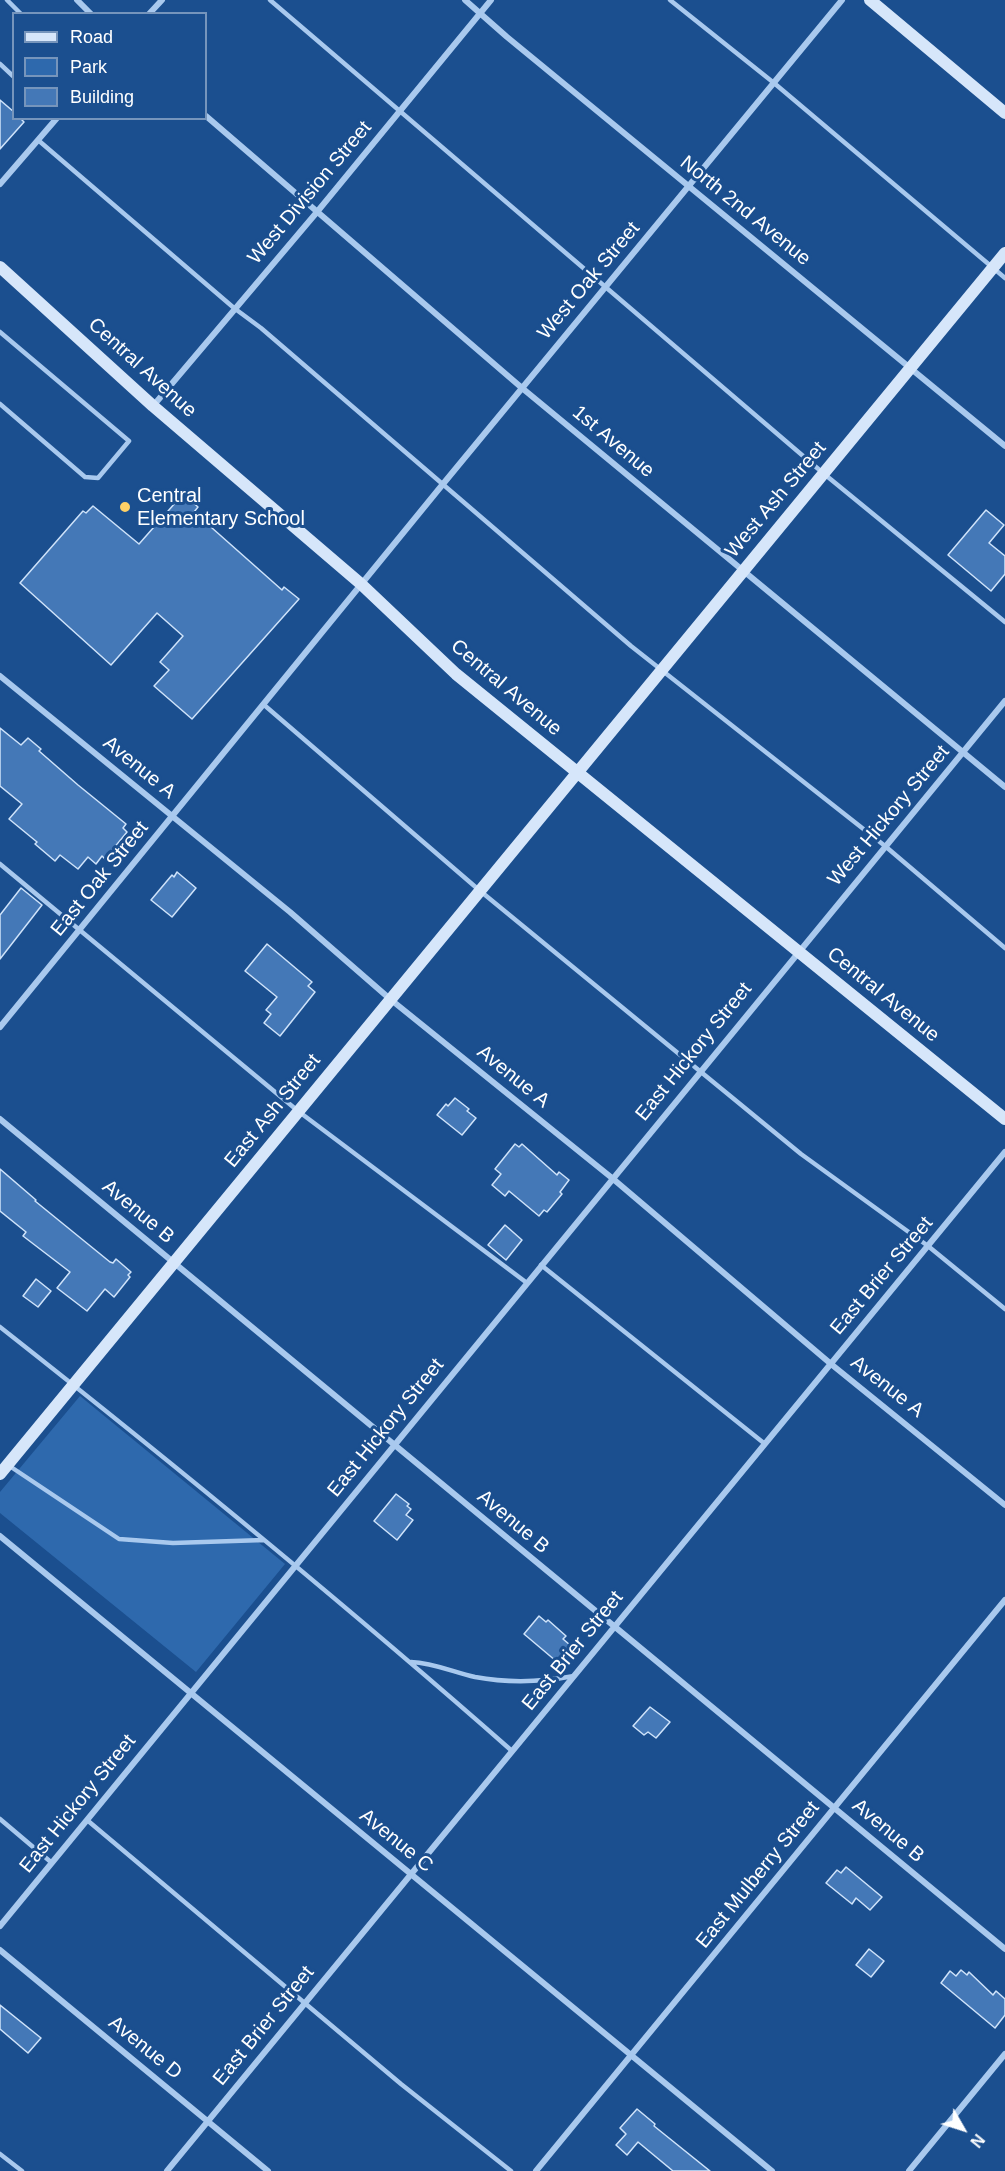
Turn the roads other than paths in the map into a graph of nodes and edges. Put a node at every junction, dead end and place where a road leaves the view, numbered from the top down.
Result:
1 (7, 0) edge
2 (77, 0) edge
3 (162, 0) edge
4 (270, 0) edge
5 (465, 0) edge
6 (491, 0) edge
7 (670, 0) edge
8 (842, 0) edge
9 (870, 0) edge
10 (19, 12) edge
11 (89, 12) edge
12 (151, 12) edge
13 (480, 14) junction
14 (0, 64) edge
15 (12, 75) edge
16 (774, 83) junction
17 (400, 112) junction
18 (1005, 112) edge
19 (207, 117) edge
20 (55, 120) edge
21 (38, 140) junction
22 (0, 184) edge
23 (689, 186) junction
24 (317, 212) junction
25 (1005, 253) edge
26 (0, 267) edge
27 (993, 268) junction
28 (1005, 278) edge
29 (605, 287) junction
30 (234, 308) junction
31 (0, 332) edge
32 (910, 368) junction
33 (522, 388) junction
34 (0, 404) edge
35 (153, 405) junction
36 (1005, 446) edge
37 (823, 473) junction
38 (443, 484) junction
39 (742, 571) junction
40 (361, 584) junction
41 (1005, 622) edge
42 (661, 670) junction
43 (0, 676) edge
44 (1005, 700) edge
45 (263, 704) junction
46 (962, 753) junction
47 (576, 771) junction
48 (1005, 787) edge
49 (172, 816) junction
50 (885, 846) junction
51 (0, 864) edge
52 (479, 890) junction
53 (80, 929) junction
54 (1005, 948) edge
55 (798, 952) junction
56 (390, 999) junction
57 (0, 1027) edge
58 (700, 1071) junction
59 (298, 1111) junction
60 (0, 1119) edge
61 (1005, 1119) edge
62 (1005, 1152) edge
63 (612, 1178) junction
64 (928, 1246) junction
65 (174, 1263) junction
66 (541, 1266) junction
67 (527, 1283) junction
68 (1005, 1309) edge
69 (0, 1327) edge
70 (831, 1364) junction
71 (74, 1385) junction
72 (765, 1444) junction
73 (394, 1445) junction
74 (4, 1470) edge
75 (1005, 1505) edge
76 (0, 1536) edge
77 (264, 1540) junction
78 (295, 1565) junction
79 (1005, 1600) edge
80 (614, 1627) junction
81 (411, 1662) junction
82 (574, 1676) junction
83 (191, 1693) junction
84 (512, 1751) junction
85 (834, 1808) junction
86 (0, 1819) edge
87 (87, 1820) junction
88 (52, 1863) junction
89 (411, 1874) junction
90 (0, 1926) edge
91 (1005, 1949) edge
92 (0, 1950) edge
93 (305, 2003) junction
94 (1005, 2054) edge
95 (631, 2055) junction
96 (208, 2121) junction
97 (0, 2154) edge
98 (21, 2171) edge
99 (167, 2171) edge
100 (268, 2171) edge
101 (511, 2171) edge
102 (536, 2171) edge
103 (771, 2171) edge
104 (909, 2171) edge

1 - 10 lane
2 - 11 street
3 - 12 street
4 - 17 lane
5 - 13 street, North 2nd Avenue
6 - 13 street, West Division Street
7 - 16 lane
8 - 16 street, West Oak Street
9 - 18 street
13 - 17 street, West Division Street
13 - 23 street, North 2nd Avenue
14 - 15 lane
16 - 23 street, West Oak Street
16 - 27 lane
17 - 24 street, West Division Street
17 - 29 lane
19 - 24 street, 1st Avenue
20 - 21 street
21 - 22 street
21 - 30 lane
23 - 29 street, West Oak Street
23 - 32 street, North 2nd Avenue
24 - 30 street, West Division Street
24 - 33 street, 1st Avenue
25 - 27 street, West Ash Street
26 - 35 street, Central Avenue
27 - 28 lane
27 - 32 street, West Ash Street
29 - 33 street, West Oak Street
29 - 37 lane
30 - 35 street, West Division Street
30 - 38 lane
31 - 34 lane
32 - 36 street, North 2nd Avenue
32 - 37 street, West Ash Street
33 - 38 street, West Oak Street
33 - 39 street, 1st Avenue
35 - 40 street, Central Avenue
37 - 39 street, West Ash Street
37 - 41 lane
38 - 40 street, West Oak Street
38 - 42 lane
39 - 42 street, West Ash Street
39 - 46 street, 1st Avenue
40 - 45 street, East Oak Street
40 - 47 street, Central Avenue
42 - 47 street, West Ash Street
42 - 50 lane
43 - 49 street, Avenue A
44 - 46 street, West Hickory Street
45 - 49 street, East Oak Street
45 - 52 lane
46 - 48 street, 1st Avenue
46 - 50 street, West Hickory Street
47 - 52 street, East Ash Street
47 - 55 street, Central Avenue
49 - 53 street, East Oak Street
49 - 56 street, Avenue A
50 - 54 lane
50 - 55 street, West Hickory Street
51 - 53 lane
52 - 56 street, East Ash Street
52 - 58 lane
53 - 57 street, East Oak Street
53 - 59 lane
55 - 58 street, East Hickory Street
55 - 61 street, Central Avenue
56 - 59 street, East Ash Street
56 - 63 street, Avenue A
58 - 63 street, East Hickory Street
58 - 64 lane
59 - 65 street, East Ash Street
59 - 67 lane
60 - 65 street, Avenue B
62 - 64 street, East Brier Street
63 - 66 street, East Hickory Street
63 - 70 street, Avenue A
64 - 68 lane
64 - 70 street, East Brier Street
65 - 71 street, East Ash Street
65 - 73 street, Avenue B
66 - 67 street, East Hickory Street
66 - 72 lane
67 - 73 street, East Hickory Street
69 - 71 lane
70 - 72 street, East Brier Street
70 - 75 street, Avenue A
71 - 74 street, East Ash Street
71 - 77 lane
72 - 80 street, East Brier Street
73 - 78 street, East Hickory Street
73 - 80 street, Avenue B
74 - 77 lane
76 - 83 street, Avenue C
77 - 78 lane
78 - 81 lane
78 - 83 street, East Hickory Street
79 - 85 street, East Mulberry Street
80 - 82 street, East Brier Street
80 - 85 street, Avenue B
81 - 82 lane
81 - 84 lane
82 - 84 street, East Brier Street
83 - 87 street, East Hickory Street
83 - 89 street, Avenue C
84 - 89 street, East Brier Street
85 - 91 street, Avenue B
85 - 95 street, East Mulberry Street
86 - 88 lane
87 - 88 street, East Hickory Street
87 - 93 lane
88 - 90 street, East Hickory Street
89 - 93 street, East Brier Street
89 - 95 street, Avenue C
92 - 96 street, Avenue D
93 - 96 street, East Brier Street
93 - 101 lane
94 - 104 street
95 - 102 street, East Mulberry Street
95 - 103 street, Avenue C
96 - 99 street, East Brier Street
96 - 100 street, Avenue D
97 - 98 lane

